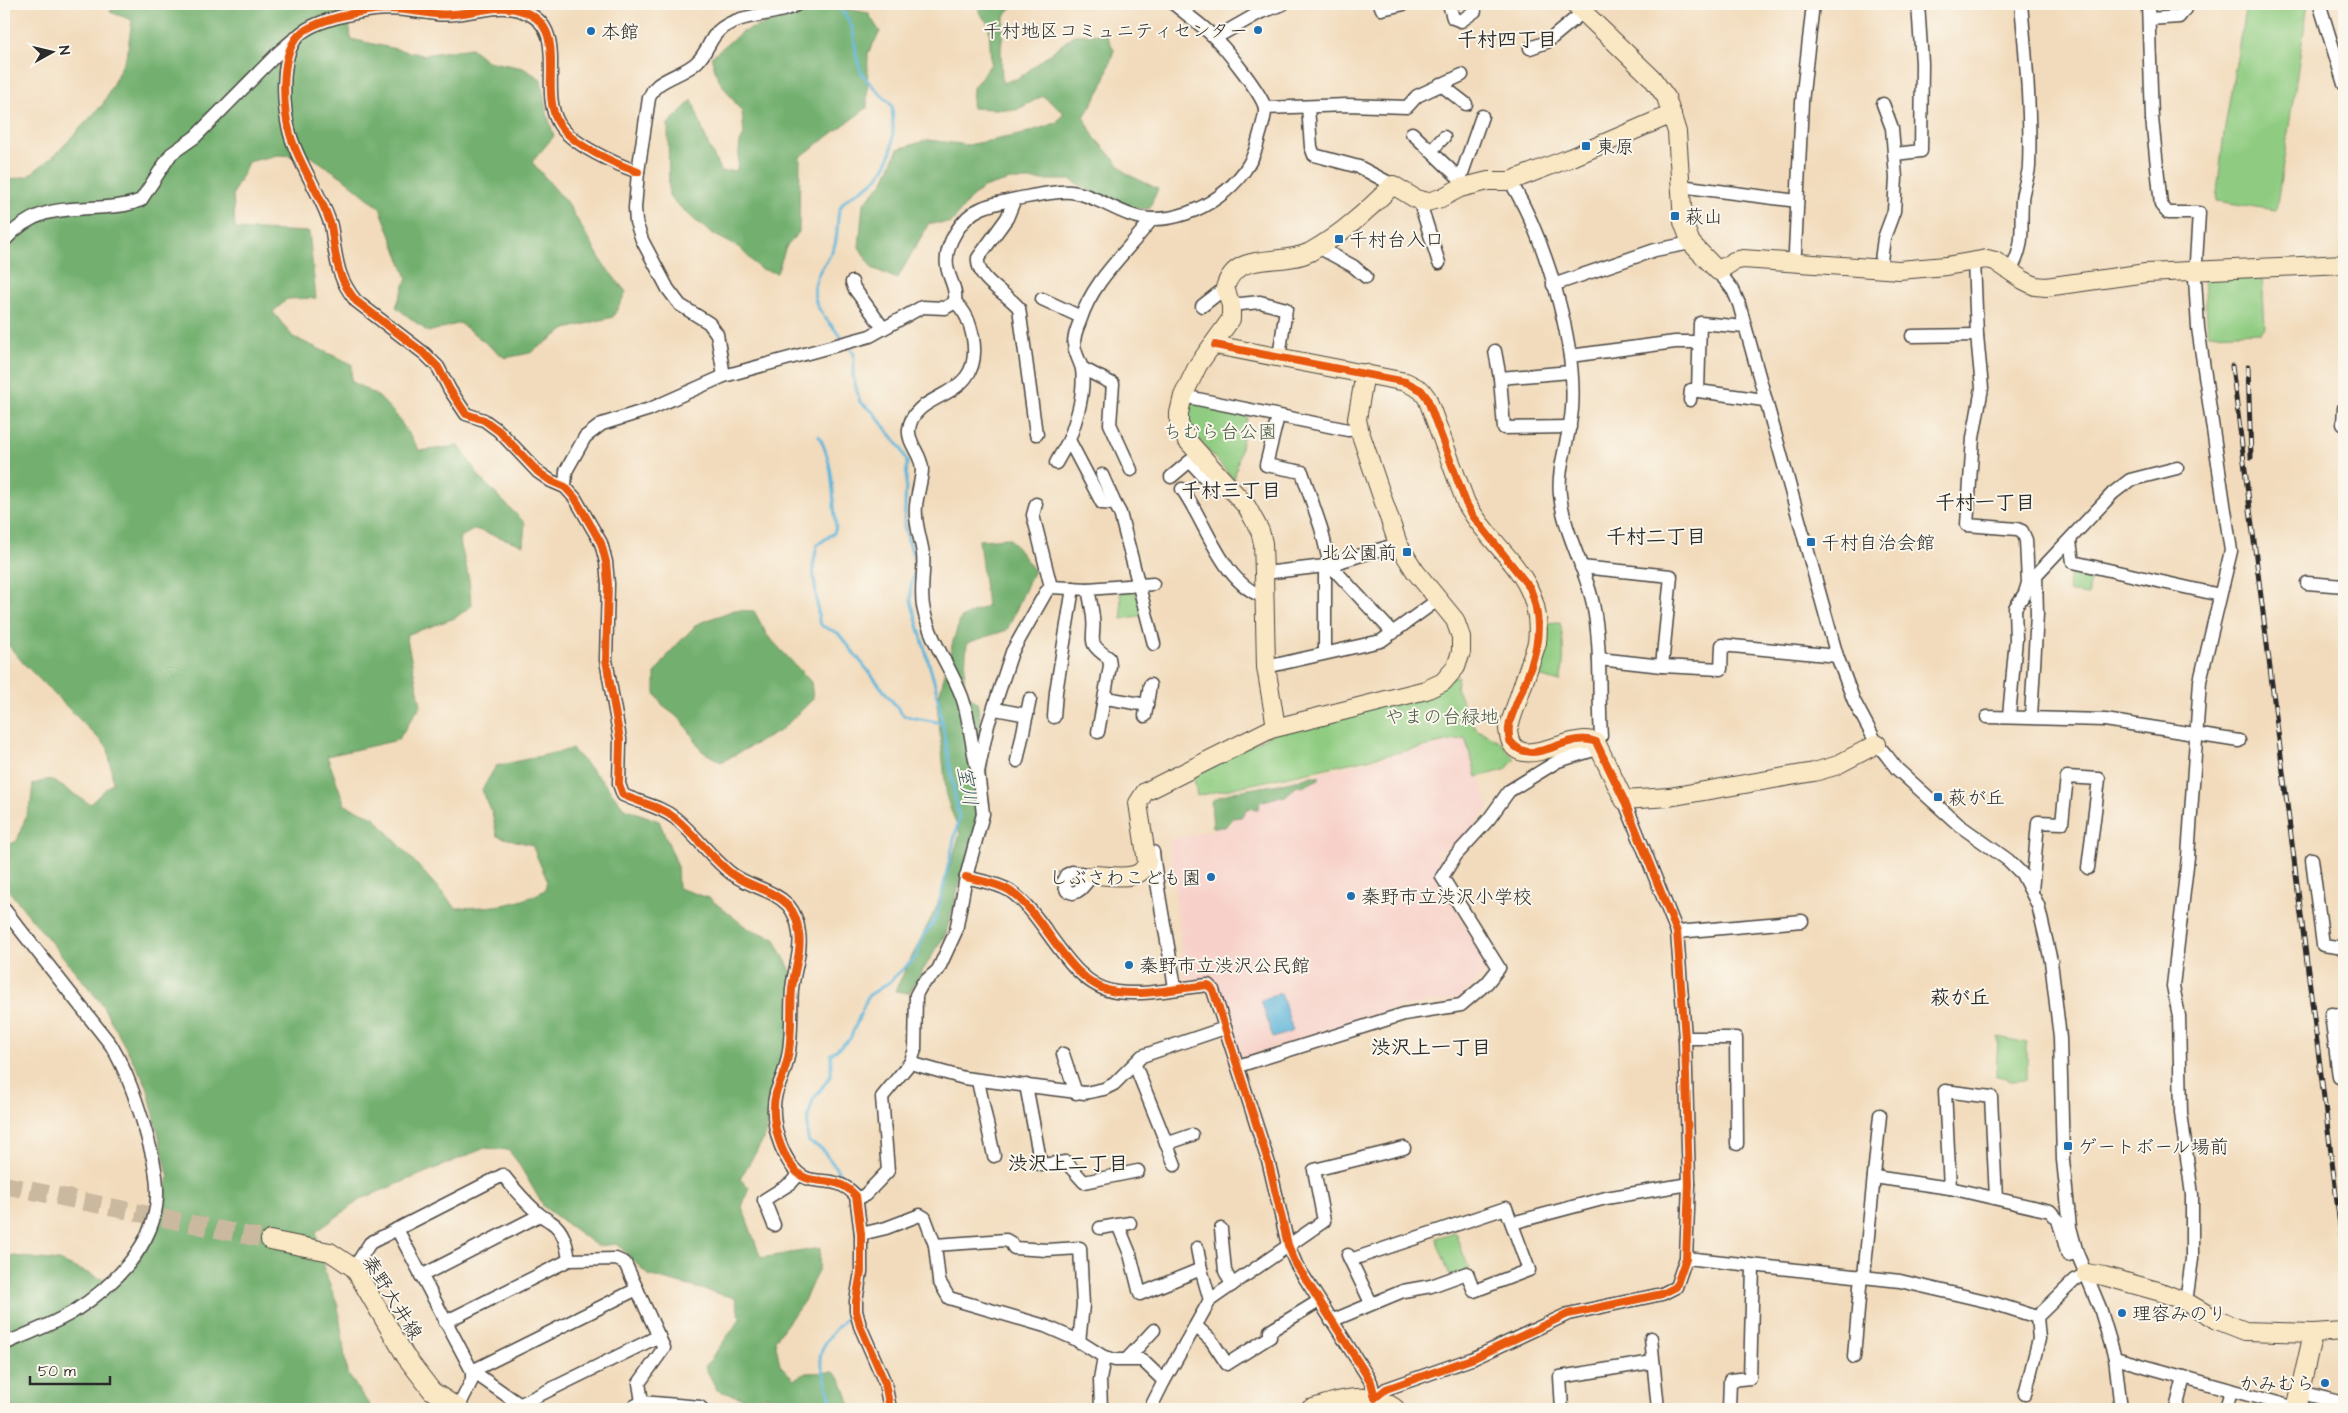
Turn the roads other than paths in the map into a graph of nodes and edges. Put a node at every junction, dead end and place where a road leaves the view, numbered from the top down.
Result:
1 (798, 4) edge
2 (1174, 4) edge
3 (1283, 4) edge
4 (1380, 4) edge
5 (1404, 4) edge
6 (1448, 4) edge
7 (1813, 4) edge
8 (1918, 4) edge
9 (2021, 4) edge
10 (2148, 4) edge
11 (2184, 4) edge
12 (2321, 4) edge
13 (1577, 6) edge
14 (1472, 17) dead end
15 (2149, 19) junction
16 (296, 38) junction
17 (1215, 38) junction
18 (1530, 48) dead end
19 (1462, 75) dead end
20 (1440, 84) junction
21 (2344, 84) edge
22 (1466, 104) dead end
23 (1883, 104) dead end
24 (1308, 107) junction
25 (1265, 108) junction
26 (1672, 114) junction
27 (1482, 116) dead end
28 (1412, 133) dead end
29 (1444, 137) dead end
30 (1430, 151) junction
31 (1895, 154) junction
32 (638, 172) junction
33 (1510, 181) junction
34 (1462, 183) junction
35 (1393, 185) junction
36 (1680, 186) junction
37 (1419, 200) junction
38 (1014, 201) junction
39 (1797, 201) junction
40 (1152, 219) junction
41 (4, 241) edge
42 (1691, 243) junction
43 (1318, 247) junction
44 (1974, 260) junction
45 (1792, 261) junction
46 (1439, 263) dead end
47 (2344, 264) edge
48 (1880, 268) junction
49 (2010, 271) junction
50 (2196, 271) junction
51 (1718, 272) junction
52 (1366, 277) dead end
53 (852, 282) dead end
54 (1553, 285) junction
55 (1225, 288) junction
56 (1042, 300) dead end
57 (955, 302) junction
58 (1231, 305) junction
59 (1202, 306) dead end
60 (1081, 317) junction
61 (1745, 327) junction
62 (883, 328) junction
63 (1977, 335) junction
64 (1912, 336) dead end
65 (1699, 342) junction
66 (1215, 345) junction
67 (1495, 351) dead end
68 (1570, 356) junction
69 (1278, 357) junction
70 (1082, 368) junction
71 (1570, 372) junction
72 (1365, 373) junction
73 (724, 376) junction
74 (1500, 378) junction
75 (1184, 396) junction
76 (1764, 400) junction
77 (2344, 408) edge
78 (1278, 416) junction
79 (2344, 425) edge
80 (1570, 427) junction
81 (1359, 429) junction
82 (1037, 434) dead end
83 (1069, 440) junction
84 (1056, 463) dead end
85 (1125, 467) dead end
86 (2177, 468) dead end
87 (1102, 474) dead end
88 (1171, 477) dead end
89 (1228, 486) junction
90 (565, 487) junction
91 (1182, 489) dead end
92 (1036, 504) dead end
93 (1116, 504) junction
94 (2070, 541) junction
95 (1398, 544) junction
96 (1327, 565) junction
97 (1581, 567) junction
98 (1264, 573) junction
99 (2307, 583) dead end
100 (1147, 585) junction
101 (2344, 586) edge
102 (1051, 587) junction
103 (1073, 588) junction
104 (1088, 589) junction
105 (2220, 595) junction
106 (1265, 598) junction
107 (1439, 599) junction
108 (1393, 633) junction
109 (1154, 644) dead end
110 (1326, 653) junction
111 (1837, 656) junction
112 (1599, 659) junction
113 (1662, 666) junction
114 (1266, 667) junction
115 (1150, 685) dead end
116 (1106, 698) junction
117 (1030, 699) dead end
118 (995, 709) junction
119 (1027, 714) junction
120 (2009, 716) junction
121 (1054, 717) dead end
122 (1986, 717) dead end
123 (2031, 718) junction
124 (1276, 727) junction
125 (1098, 732) dead end
126 (2196, 736) junction
127 (2239, 741) dead end
128 (1877, 744) junction
129 (1598, 745) junction
130 (1018, 761) dead end
131 (978, 772) junction
132 (1624, 800) junction
133 (1143, 838) junction
134 (2312, 860) dead end
135 (2088, 868) dead end
136 (1094, 875) dead end
137 (966, 877) junction
138 (2032, 891) junction
139 (4, 909) edge
140 (1802, 921) dead end
141 (1677, 932) junction
142 (2344, 948) edge
143 (1175, 988) junction
144 (2344, 1015) edge
145 (1224, 1028) junction
146 (1685, 1038) junction
147 (1063, 1054) dead end
148 (910, 1063) junction
149 (1135, 1065) junction
150 (1238, 1066) junction
151 (2338, 1077) dead end
152 (978, 1081) junction
153 (1026, 1085) junction
154 (1076, 1093) junction
155 (1880, 1115) dead end
156 (1192, 1135) dead end
157 (1166, 1144) junction
158 (1737, 1144) dead end
159 (1404, 1148) dead end
160 (994, 1156) dead end
161 (1175, 1165) dead end
162 (1138, 1171) dead end
163 (798, 1175) junction
164 (1874, 1177) junction
165 (1689, 1184) junction
166 (1950, 1188) junction
167 (1996, 1198) junction
168 (857, 1199) junction
169 (540, 1215) junction
170 (1512, 1223) junction
171 (774, 1225) dead end
172 (1100, 1228) dead end
173 (397, 1229) junction
174 (1221, 1229) dead end
175 (862, 1234) junction
176 (270, 1240) tunnel mouth
177 (935, 1245) junction
178 (1288, 1245) junction
179 (1197, 1248) dead end
180 (2077, 1253) junction
181 (1686, 1258) junction
182 (569, 1260) junction
183 (1753, 1267) junction
184 (354, 1268) junction
185 (1201, 1269) junction
186 (2086, 1273) junction
187 (421, 1276) junction
188 (1862, 1276) junction
189 (1232, 1285) junction
190 (637, 1289) junction
191 (1210, 1300) junction
192 (1318, 1301) junction
193 (2186, 1302) junction
194 (1371, 1303) junction
195 (2037, 1317) junction
196 (1331, 1321) junction
197 (445, 1322) junction
198 (1196, 1326) junction
199 (1154, 1330) dead end
200 (2344, 1331) edge
201 (2314, 1333) junction
202 (658, 1336) junction
203 (1651, 1338) dead end
204 (1079, 1342) junction
205 (4, 1344) edge
206 (1104, 1357) junction
207 (1854, 1357) dead end
208 (2115, 1358) junction
209 (1127, 1359) junction
210 (1653, 1362) junction
211 (472, 1371) junction
212 (2184, 1377) junction
213 (1164, 1381) junction
214 (2231, 1390) junction
215 (2025, 1394) dead end
216 (1375, 1398) junction
217 (642, 1402) junction
218 (2297, 1403) edge
219 (522, 1407) edge
220 (2344, 1407) edge
221 (459, 1409) edge
222 (628, 1409) edge
223 (702, 1409) edge
224 (890, 1409) edge
225 (1101, 1409) edge
226 (1150, 1409) edge
227 (1310, 1409) edge
228 (1396, 1409) edge
229 (1562, 1409) edge
230 (1658, 1409) edge
231 (1729, 1409) edge
232 (2121, 1409) edge
233 (2176, 1409) edge
234 (2226, 1409) edge

1 - 32 street
2 - 17 street
3 - 17 street
4 - 5 street
6 - 14 street
7 - 39 street
8 - 31 street
9 - 49 street
10 - 15 street
11 - 15 street
12 - 21 street
13 - 18 street
13 - 26 street
15 - 50 street
16 - 32 street
16 - 41 street
16 - 90 street
17 - 25 street
19 - 20 street
20 - 22 street
20 - 24 street
23 - 31 street
24 - 25 street
24 - 35 street
25 - 40 street
26 - 33 street
26 - 36 street
27 - 34 street
28 - 30 street
29 - 30 street
30 - 34 street
31 - 48 street
32 - 73 street
33 - 34 street
33 - 54 street
34 - 37 street
35 - 37 street
35 - 43 street
36 - 39 street
36 - 42 street
37 - 46 street
38 - 40 street
38 - 57 street
38 - 82 street
39 - 45 street
40 - 60 street
42 - 51 street
42 - 54 street
43 - 52 street
43 - 55 street
44 - 48 street
44 - 49 street
44 - 63 street
45 - 48 street
45 - 51 street
47 - 50 street
49 - 50 street
50 - 105 street
51 - 61 street
53 - 62 street
54 - 68 street
55 - 58 street
55 - 59 street
56 - 60 street
57 - 62 street
57 - 131 street
58 - 66 street
58 - 69 street
60 - 70 street
61 - 65 street
61 - 76 street
62 - 73 street
63 - 64 street
63 - 120 street
65 - 68 street
65 - 76 street
66 - 69 street
66 - 75 street
67 - 74 street
68 - 71 street
69 - 72 street
70 - 83 street
70 - 85 street
71 - 74 street
71 - 80 street
72 - 81 street
72 - 129 street
73 - 90 street
74 - 80 street
75 - 78 street
75 - 89 street
76 - 111 street
77 - 79 street
78 - 81 street
78 - 96 street
80 - 97 street
81 - 95 street
83 - 84 street
83 - 93 street
86 - 94 street
87 - 93 street
88 - 89 street
89 - 98 street
90 - 163 street
91 - 106 street
92 - 102 street
93 - 100 street
94 - 105 street
94 - 123 street
95 - 96 street
95 - 107 street
96 - 98 street
96 - 108 street
96 - 110 street
97 - 112 street
97 - 113 street
98 - 106 street
99 - 101 street
100 - 104 street
100 - 109 street
102 - 103 street
102 - 118 street
103 - 104 street
103 - 121 street
104 - 116 street
105 - 126 street
106 - 114 street
107 - 108 street
107 - 124 street
108 - 110 street
110 - 114 street
111 - 113 street
111 - 128 street
112 - 113 street
112 - 129 street
114 - 124 street
115 - 116 street
116 - 125 street
117 - 119 street
118 - 119 street
118 - 131 street
119 - 130 street
120 - 122 street
120 - 123 street
123 - 126 street
124 - 133 street
126 - 127 street
126 - 193 street
128 - 132 street
128 - 138 street
129 - 132 street
129 - 150 street
131 - 137 street
132 - 141 street
133 - 136 street
133 - 143 street
134 - 142 street
135 - 138 street
137 - 143 street
137 - 148 street
138 - 180 street
139 - 205 street
140 - 141 street
141 - 146 street
143 - 145 street
144 - 151 street
145 - 149 street
145 - 150 street
146 - 158 street
146 - 165 street
147 - 154 street
148 - 152 street
148 - 168 street
149 - 154 street
149 - 157 street
150 - 178 street
152 - 153 street
152 - 160 street
153 - 154 street
153 - 162 street
155 - 164 street
156 - 157 street
157 - 161 street
159 - 178 street
163 - 168 street
163 - 171 street
164 - 166 street
164 - 188 street
165 - 170 street
165 - 181 street
166 - 167 street
166 - 167 street
167 - 180 street
168 - 175 street
169 - 173 street
169 - 182 street
169 - 187 street
170 - 194 street
170 - 194 street
172 - 185 street
173 - 184 street
173 - 187 street
174 - 189 street
175 - 177 street
175 - 224 street
176 - 184 street, 秦野大井線
177 - 204 street
177 - 204 street
178 - 189 street
178 - 192 street
179 - 185 street
180 - 186 street
181 - 183 street
181 - 216 street
182 - 190 street
182 - 197 street
183 - 188 street
183 - 231 street
184 - 221 street, 秦野大井線
185 - 191 street
186 - 193 street
186 - 195 street
186 - 208 street
187 - 197 street
188 - 195 street
188 - 207 street
189 - 191 street
190 - 202 street
190 - 211 street
191 - 198 street
192 - 196 street
192 - 198 street
193 - 201 street
194 - 196 street
195 - 215 street
196 - 216 street
197 - 211 street
198 - 213 street
199 - 209 street
200 - 201 street
201 - 218 street
202 - 217 street
202 - 219 street
203 - 210 street
204 - 206 street
206 - 209 street
206 - 225 street
208 - 212 street
208 - 232 street
209 - 213 street
210 - 229 street
210 - 230 street
211 - 219 street
211 - 221 street
212 - 214 street
212 - 233 street
213 - 226 street
214 - 218 street
214 - 234 street
216 - 227 street
216 - 228 street
217 - 222 street
217 - 223 street
218 - 220 street

